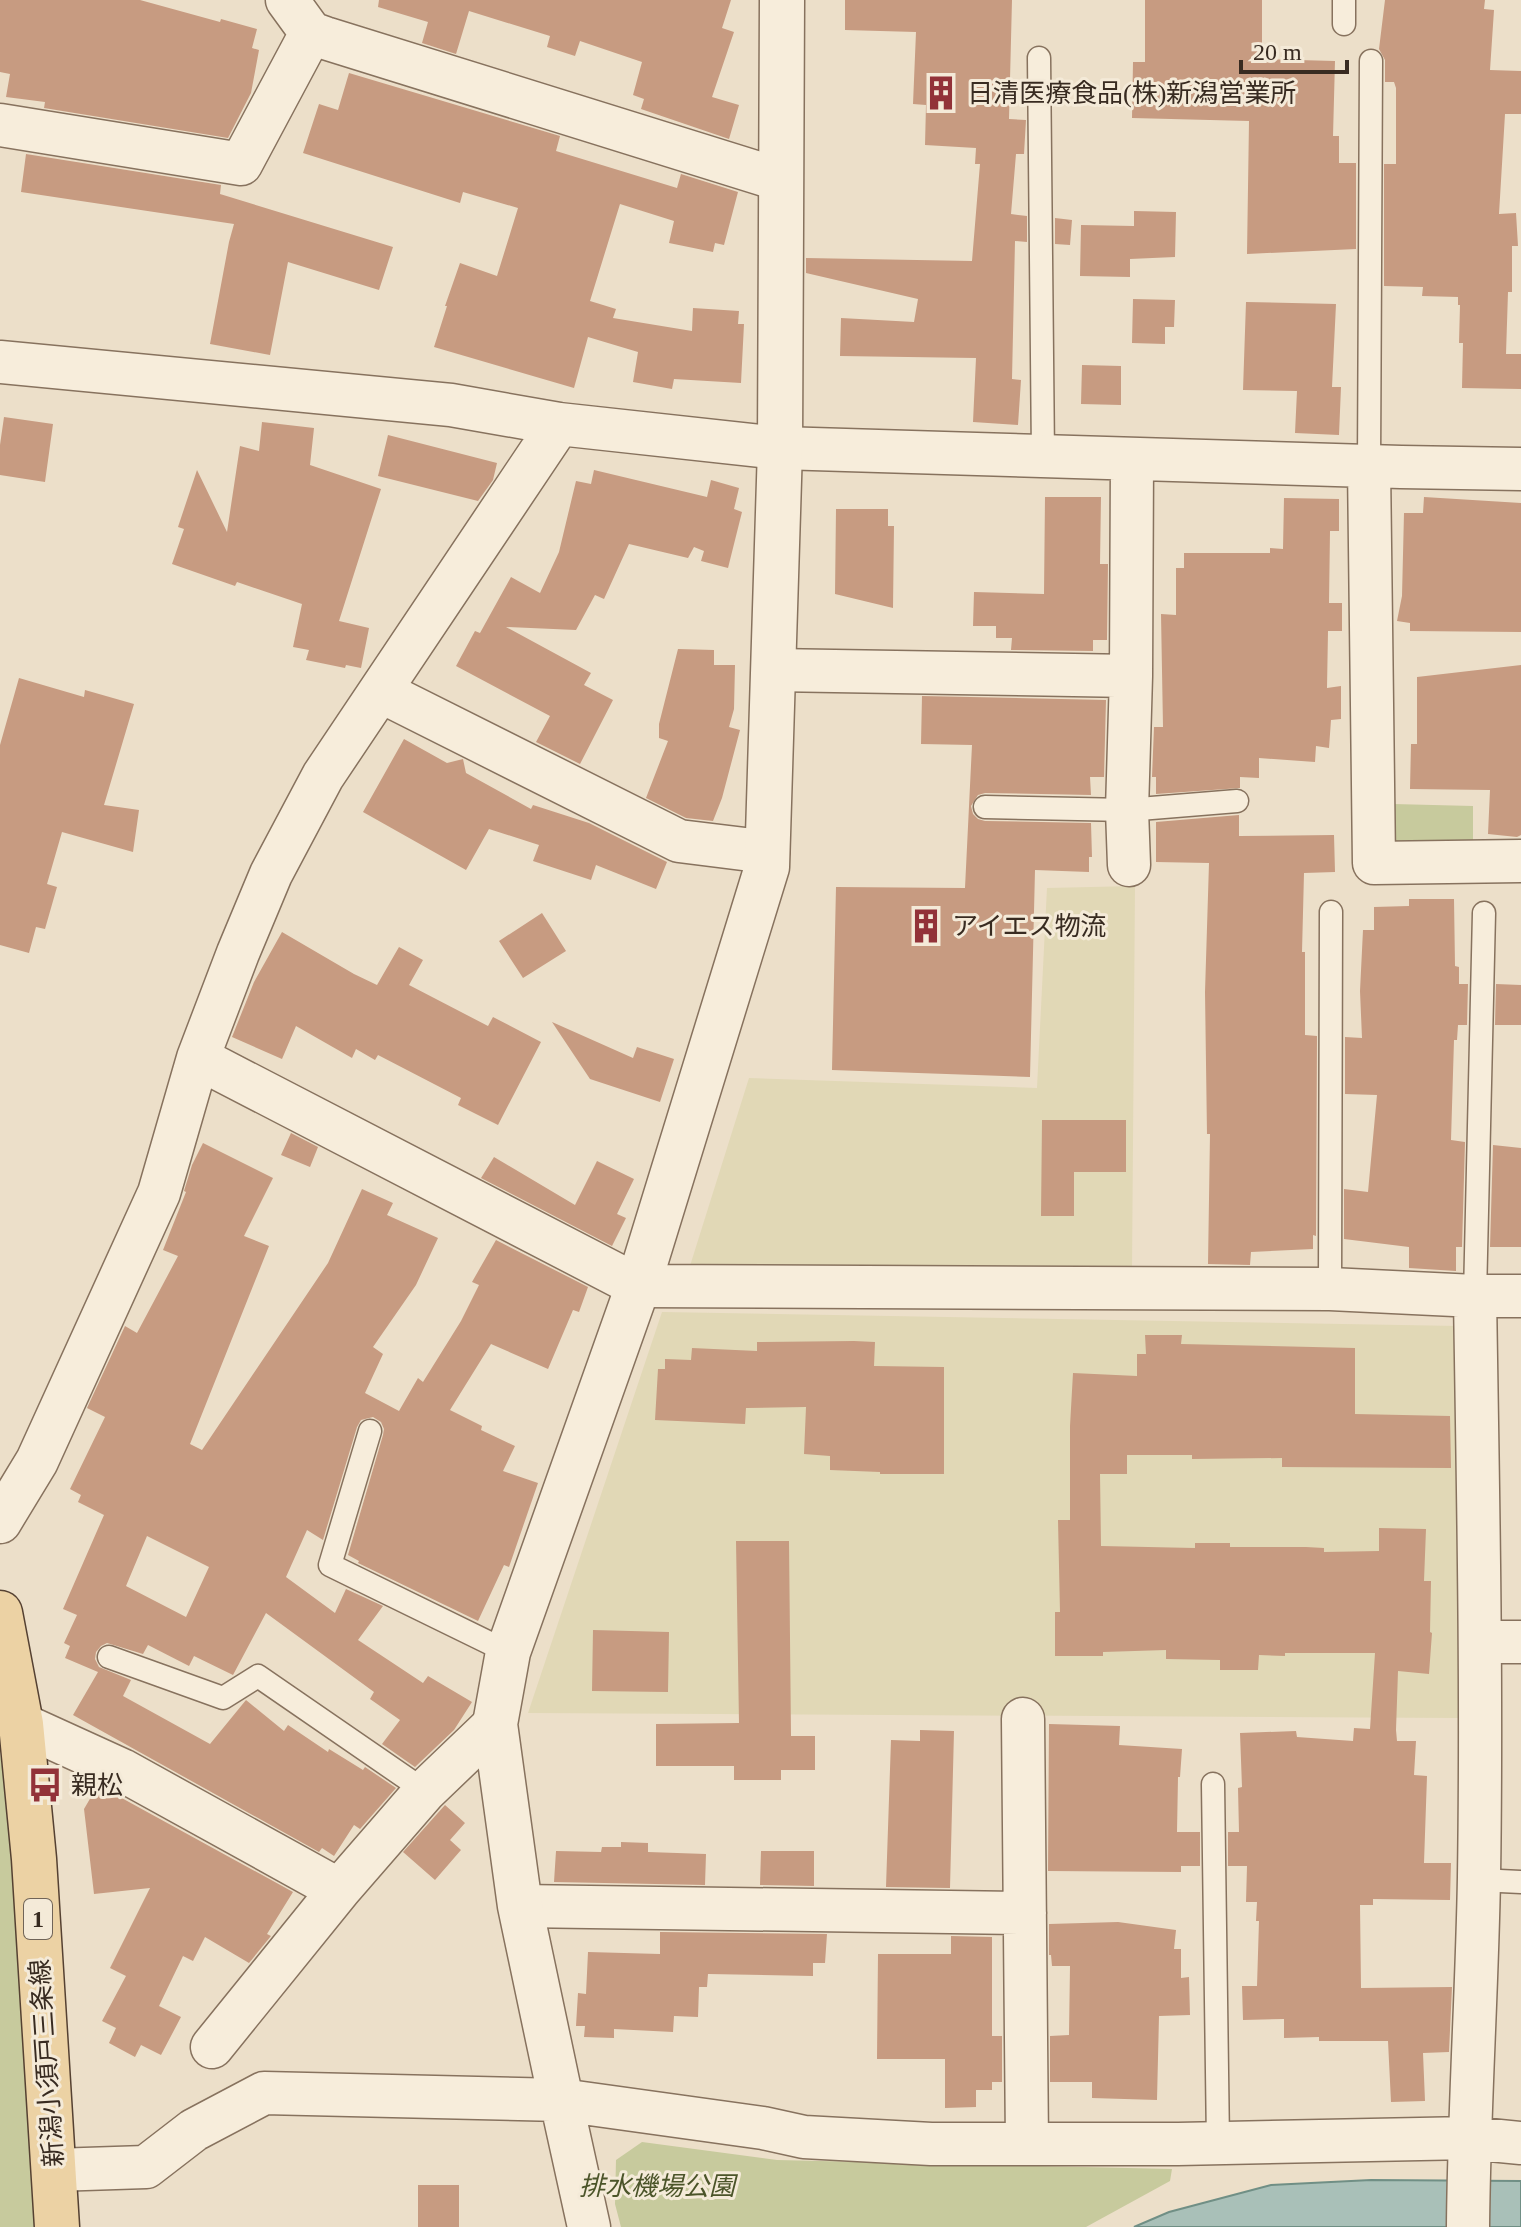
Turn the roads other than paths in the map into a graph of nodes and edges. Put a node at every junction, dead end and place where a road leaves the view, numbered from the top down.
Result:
1 (782, 0) edge
2 (1344, 0) edge
3 (299, 16) edge
4 (1344, 24) dead end
5 (1039, 58) dead end
6 (1371, 61) dead end
7 (0, 125) edge
8 (781, 180) junction
9 (0, 362) edge
10 (559, 424) junction
11 (780, 448) junction
12 (1043, 456) junction
13 (1132, 459) junction
14 (1369, 466) junction
15 (1521, 469) edge
16 (773, 670) junction
17 (1131, 676) junction
18 (380, 691) junction
19 (1237, 801) dead end
20 (985, 807) dead end
21 (1127, 810) junction
22 (768, 852) junction
23 (1521, 861) edge
24 (1129, 865) dead end
25 (1331, 912) dead end
26 (1484, 913) dead end
27 (198, 1058) junction
28 (638, 1286) junction
29 (1330, 1289) junction
30 (1475, 1296) junction
31 (1521, 1296) edge
32 (370, 1431) dead end
33 (0, 1522) edge
34 (0, 1613) edge
35 (1501, 1642) edge
36 (508, 1652) junction
37 (109, 1657) dead end
38 (1023, 1719) dead end
39 (21, 1724) junction
40 (495, 1724) junction
41 (1213, 1784) dead end
42 (425, 1791) junction
43 (1479, 1880) junction
44 (1521, 1882) edge
45 (339, 1890) junction
46 (520, 1906) junction
47 (1025, 1913) junction
48 (212, 2047) dead end
49 (561, 2100) junction
50 (1218, 2143) junction
51 (1521, 2143) edge
52 (1027, 2144) junction
53 (1469, 2151) junction
54 (54, 2170) junction
55 (57, 2227) edge
56 (589, 2227) edge
57 (1468, 2227) edge

1 - 8 street
2 - 4 lane
3 - 7 street
3 - 8 street
5 - 12 lane
6 - 14 lane
8 - 11 street
9 - 10 street
10 - 11 street
10 - 18 street
11 - 12 street
11 - 16 street
12 - 13 street
13 - 14 street
13 - 17 street
14 - 15 street
14 - 23 street
16 - 17 street
16 - 22 street
17 - 21 street
18 - 22 street
18 - 27 street
19 - 21 lane
20 - 21 lane
21 - 24 street
22 - 28 street
25 - 29 lane
26 - 30 lane
27 - 28 street
27 - 33 street
28 - 29 street
28 - 36 street
29 - 30 street
30 - 31 street
30 - 35 street
32 - 36 lane
34 - 39 main road, 新潟小須戸三条線 / 1
35 - 43 street
36 - 40 street
37 - 42 lane
38 - 47 street
39 - 45 street
39 - 54 main road, 新潟小須戸三条線 / 1
40 - 42 street
40 - 46 street
41 - 50 lane
42 - 45 street
43 - 44 lane
43 - 53 street
45 - 48 street
46 - 47 street
46 - 49 street
47 - 52 street
49 - 52 street
49 - 54 street
49 - 56 street
50 - 52 street
50 - 53 street
51 - 53 street
53 - 57 street
54 - 55 main road, 新潟小須戸三条線 / 1

